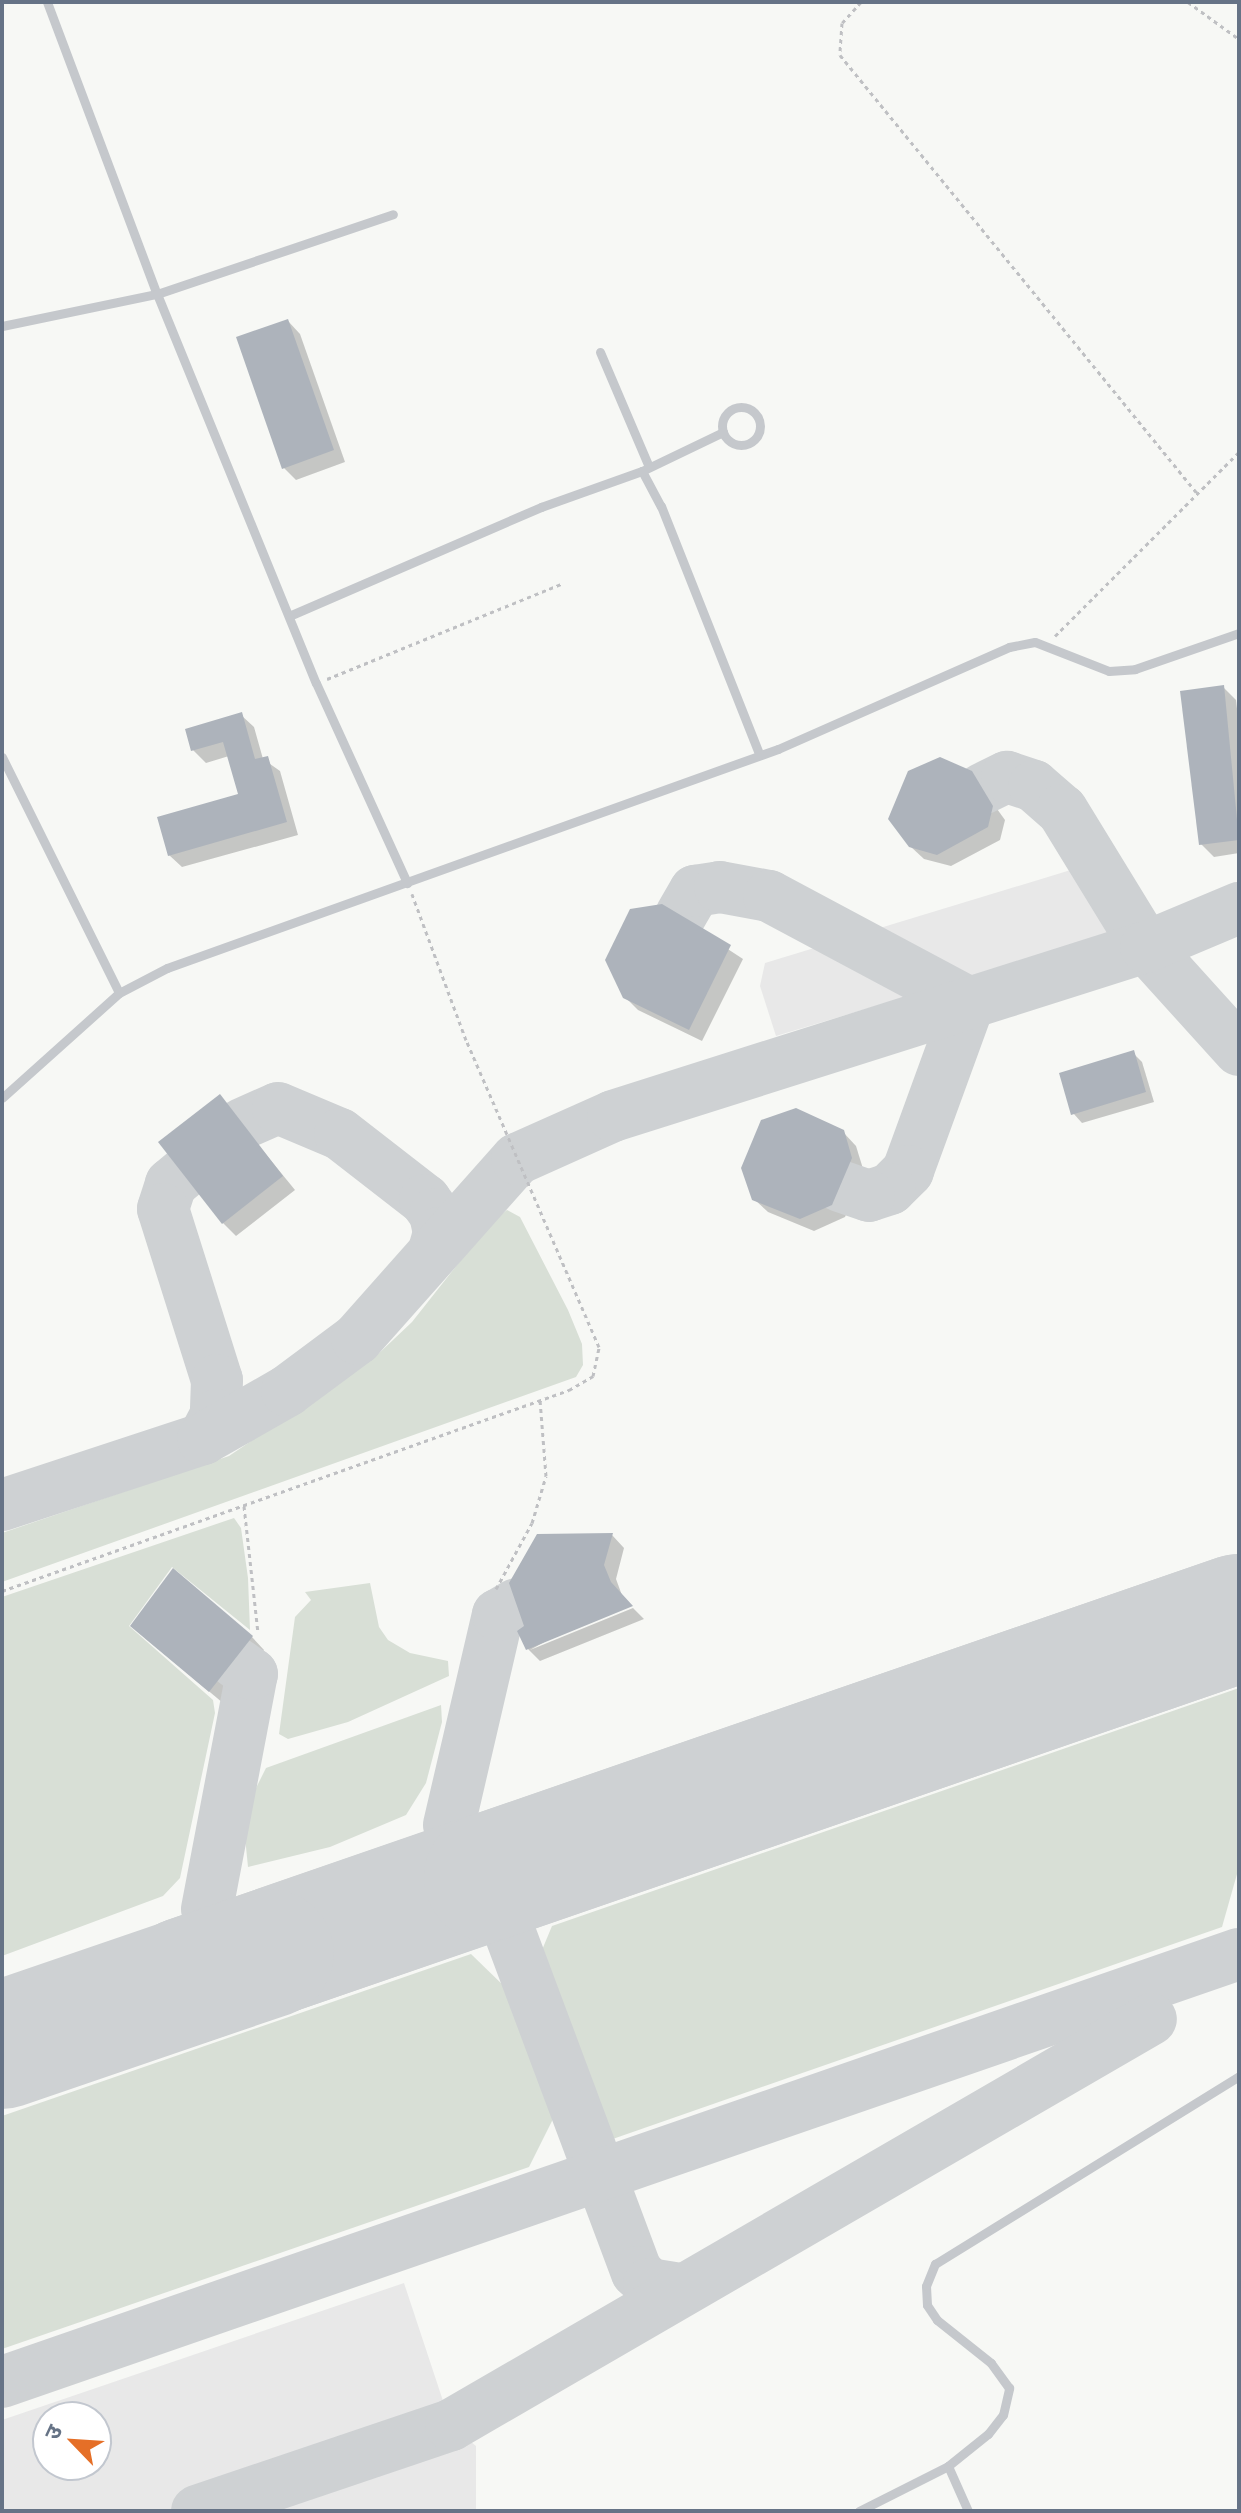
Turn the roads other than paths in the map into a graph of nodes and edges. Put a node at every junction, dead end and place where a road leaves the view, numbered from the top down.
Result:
1 (47, 2) edge
2 (393, 214) dead end
3 (157, 294) junction
4 (2, 326) edge
5 (600, 352) dead end
6 (723, 432) junction
7 (645, 469) junction
8 (289, 616) junction
9 (1239, 633) edge
10 (759, 754) junction
11 (2, 757) edge
12 (407, 883) junction
13 (119, 993) junction
14 (2, 1098) edge
15 (1239, 2076) edge
16 (948, 2466) junction
17 (859, 2511) edge
18 (968, 2511) edge

1 - 3 lane
2 - 3 lane
3 - 4 lane
3 - 8 lane
5 - 7 lane
6 - 6 lane
6 - 7 lane
7 - 8 lane
7 - 10 lane
8 - 12 lane
9 - 10 lane
10 - 12 lane
11 - 13 lane
12 - 13 lane
13 - 14 lane
15 - 16 lane
16 - 17 lane
16 - 18 lane

